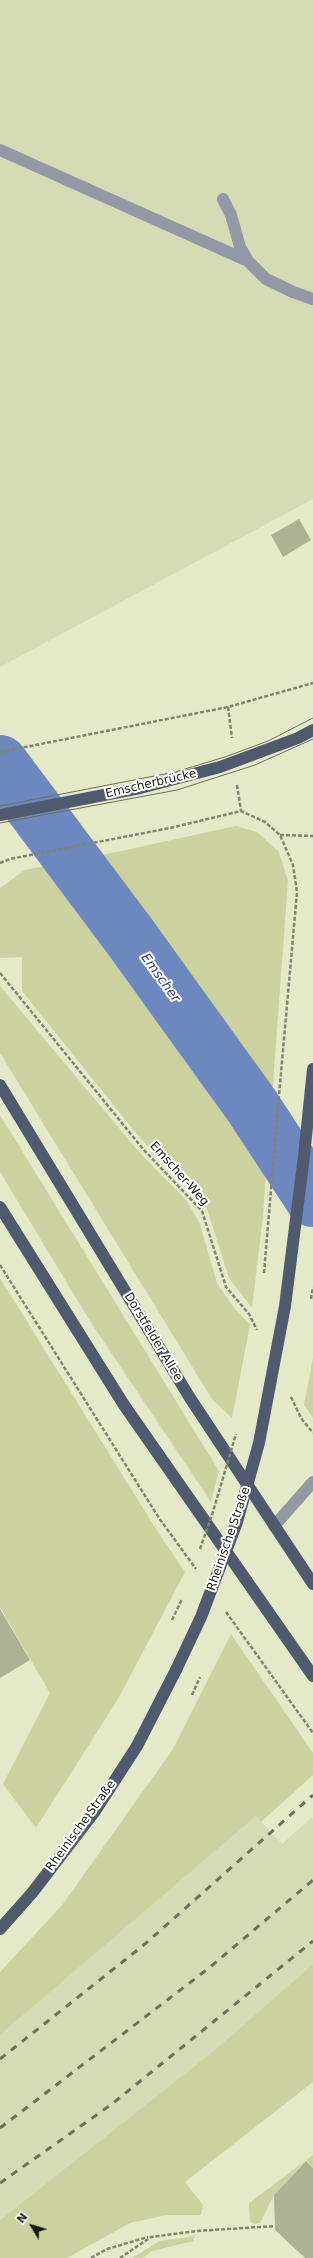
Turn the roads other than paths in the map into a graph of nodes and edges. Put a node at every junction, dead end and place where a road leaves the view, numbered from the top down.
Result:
1 (0, 150) edge
2 (223, 199) dead end
3 (248, 261) junction
4 (313, 299) edge
5 (313, 730) edge
6 (298, 738) junction
7 (313, 742) edge
8 (1, 816) edge
9 (313, 1069) edge
10 (0, 1085) edge
11 (0, 1207) edge
12 (313, 1482) edge
13 (274, 1526) junction
14 (313, 1584) edge
15 (313, 1676) edge
16 (0, 1929) edge

1 - 3 lane
2 - 3 lane
3 - 4 lane
5 - 6 main road
6 - 7 main road
6 - 8 main road, Emscherbrücke
9 - 16 main road, Rheinische Straße, bridge
10 - 13 main road, Dorstfelder Allee
11 - 15 main road
12 - 13 lane
13 - 14 main road, Dorstfelder Allee

